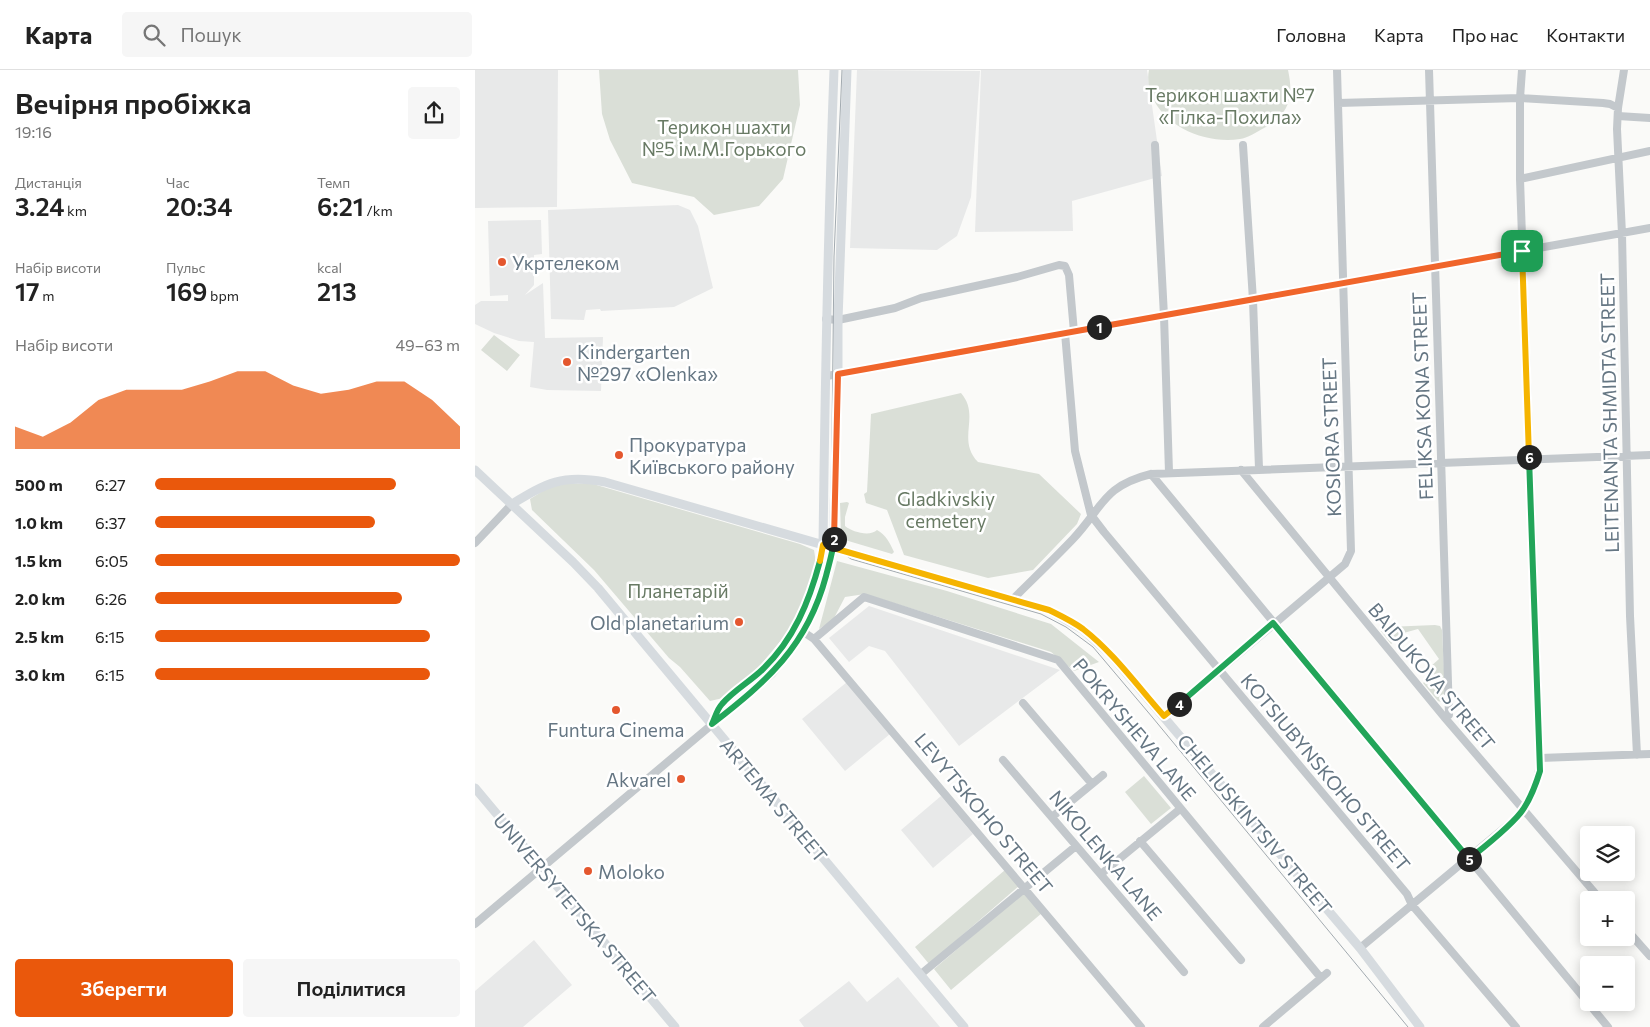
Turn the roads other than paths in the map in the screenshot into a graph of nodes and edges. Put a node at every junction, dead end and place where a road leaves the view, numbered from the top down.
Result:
1 (834, 70) edge
2 (847, 70) edge
3 (1337, 70) edge
4 (1429, 70) edge
5 (1522, 70) edge
6 (1624, 70) edge
7 (1520, 98) junction
8 (1429, 100) junction
9 (1338, 103) junction
10 (1618, 112) junction
11 (1650, 118) edge
12 (1243, 145) dead end
13 (1155, 146) dead end
14 (1650, 151) edge
15 (1618, 158) junction
16 (1520, 179) junction
17 (1650, 228) edge
18 (1622, 234) junction
19 (1522, 251) junction
20 (1434, 267) junction
21 (1343, 284) junction
22 (1253, 300) junction
23 (1164, 316) junction
24 (826, 319) junction
25 (838, 320) junction
26 (1069, 333) junction
27 (838, 374) junction
28 (827, 376) junction
29 (1650, 455) edge
30 (1626, 456) junction
31 (1529, 460) junction
32 (1441, 463) junction
33 (1348, 466) junction
34 (1259, 469) junction
35 (475, 470) edge
36 (1241, 470) junction
37 (1169, 472) junction
38 (1151, 474) junction
39 (512, 504) junction
40 (1091, 515) junction
41 (475, 543) edge
42 (823, 545) junction
43 (833, 548) junction
44 (1329, 578) junction
45 (1013, 599) junction
46 (1273, 623) junction
47 (796, 627) junction
48 (804, 632) junction
49 (815, 638) junction
50 (1219, 670) junction
51 (1023, 702) dead end
52 (1164, 716) junction
53 (1445, 718) junction
54 (712, 724) junction
55 (1650, 754) edge
56 (1637, 755) junction
57 (1540, 758) junction
58 (1003, 760) dead end
59 (1103, 775) dead end
60 (1091, 784) junction
61 (475, 788) edge
62 (1180, 808) junction
63 (1524, 808) junction
64 (1052, 816) junction
65 (1140, 841) junction
66 (1076, 846) junction
67 (1469, 859) junction
68 (541, 867) junction
69 (1101, 874) junction
70 (1025, 887) junction
71 (1593, 891) edge
72 (1412, 905) junction
73 (475, 924) edge
74 (1635, 939) edge
75 (1360, 948) junction
76 (1650, 956) edge
77 (1241, 960) dead end
78 (1184, 972) dead end
79 (1327, 973) dead end
80 (921, 974) junction
81 (1321, 978) junction
82 (675, 1027) edge
83 (964, 1027) edge
84 (1141, 1027) edge
85 (1263, 1027) edge
86 (1419, 1027) edge
87 (1516, 1027) edge
88 (1608, 1027) edge

1 - 24 main road
2 - 25 main road
3 - 9 street, KOSIORA STREET
4 - 8 street, FELIKSA KONA STREET
5 - 7 street
6 - 10 street, LEITENANTA SHMIDTA STREET
7 - 8 street
7 - 10 street
7 - 16 street
8 - 9 street
8 - 20 street, FELIKSA KONA STREET
9 - 21 street, KOSIORA STREET
10 - 11 street
10 - 15 street, LEITENANTA SHMIDTA STREET
12 - 22 street
13 - 23 street
14 - 15 street
15 - 16 street
15 - 18 street, LEITENANTA SHMIDTA STREET
16 - 19 street
17 - 18 street
18 - 19 street
18 - 30 street, LEITENANTA SHMIDTA STREET
19 - 20 street
19 - 31 street
20 - 21 street
20 - 32 street, FELIKSA KONA STREET
21 - 22 street
21 - 33 street, KOSIORA STREET
22 - 23 street
22 - 34 street
23 - 26 street
23 - 37 street
24 - 25 street
24 - 28 main road
25 - 26 street
25 - 27 main road
26 - 27 street
26 - 40 street
27 - 28 street
27 - 43 main road
28 - 42 main road
29 - 30 street
30 - 31 street
30 - 56 street, LEITENANTA SHMIDTA STREET
31 - 32 street
31 - 57 street
32 - 33 street
32 - 53 street, FELIKSA KONA STREET
33 - 34 street
33 - 44 street, KOSIORA STREET
34 - 36 street
35 - 39 main road, ARTEMA STREET
36 - 37 street
36 - 44 street, BAIDUKOVA STREET
37 - 38 street
38 - 40 street
38 - 46 street
39 - 41 street
39 - 42 main road, CHELIUSKINTSIV STREET
39 - 54 main road, ARTEMA STREET
40 - 45 street
40 - 50 street, KOTSIUBYNSKOHO STREET
42 - 43 main road, CHELIUSKINTSIV STREET
42 - 47 street
43 - 45 main road, CHELIUSKINTSIV STREET
43 - 48 street
44 - 46 street, KOSIORA STREET
44 - 53 street, BAIDUKOVA STREET
45 - 52 main road, CHELIUSKINTSIV STREET
46 - 50 street, KOSIORA STREET
46 - 67 street
47 - 48 street, LEVYTSKOHO STREET
47 - 54 street
48 - 49 street, LEVYTSKOHO STREET
48 - 54 street
49 - 62 street, POKRYSHEVA LANE
49 - 70 street, LEVYTSKOHO STREET
50 - 52 street, KOSIORA STREET
50 - 72 street, KOTSIUBYNSKOHO STREET
51 - 60 street
52 - 75 main road, CHELIUSKINTSIV STREET
53 - 63 street, BAIDUKOVA STREET
54 - 68 street
54 - 80 main road, ARTEMA STREET
55 - 56 street
56 - 57 street
57 - 63 street
58 - 64 street, NIKOLENKA LANE
59 - 60 street
60 - 64 street
61 - 68 main road, UNIVERSYTETSKA STREET
62 - 65 street
62 - 81 street, POKRYSHEVA LANE
63 - 67 street
63 - 71 street, BAIDUKOVA STREET
64 - 66 street, NIKOLENKA LANE
65 - 69 street
65 - 77 street
66 - 69 street, NIKOLENKA LANE
66 - 70 street
67 - 72 street
67 - 88 street
68 - 73 street
68 - 82 main road, UNIVERSYTETSKA STREET
69 - 78 street, NIKOLENKA LANE
70 - 80 street
70 - 84 street, LEVYTSKOHO STREET
72 - 75 street
72 - 87 street, KOTSIUBYNSKOHO STREET
74 - 76 street
75 - 86 main road, CHELIUSKINTSIV STREET
79 - 81 street
80 - 83 main road, ARTEMA STREET
81 - 85 street

